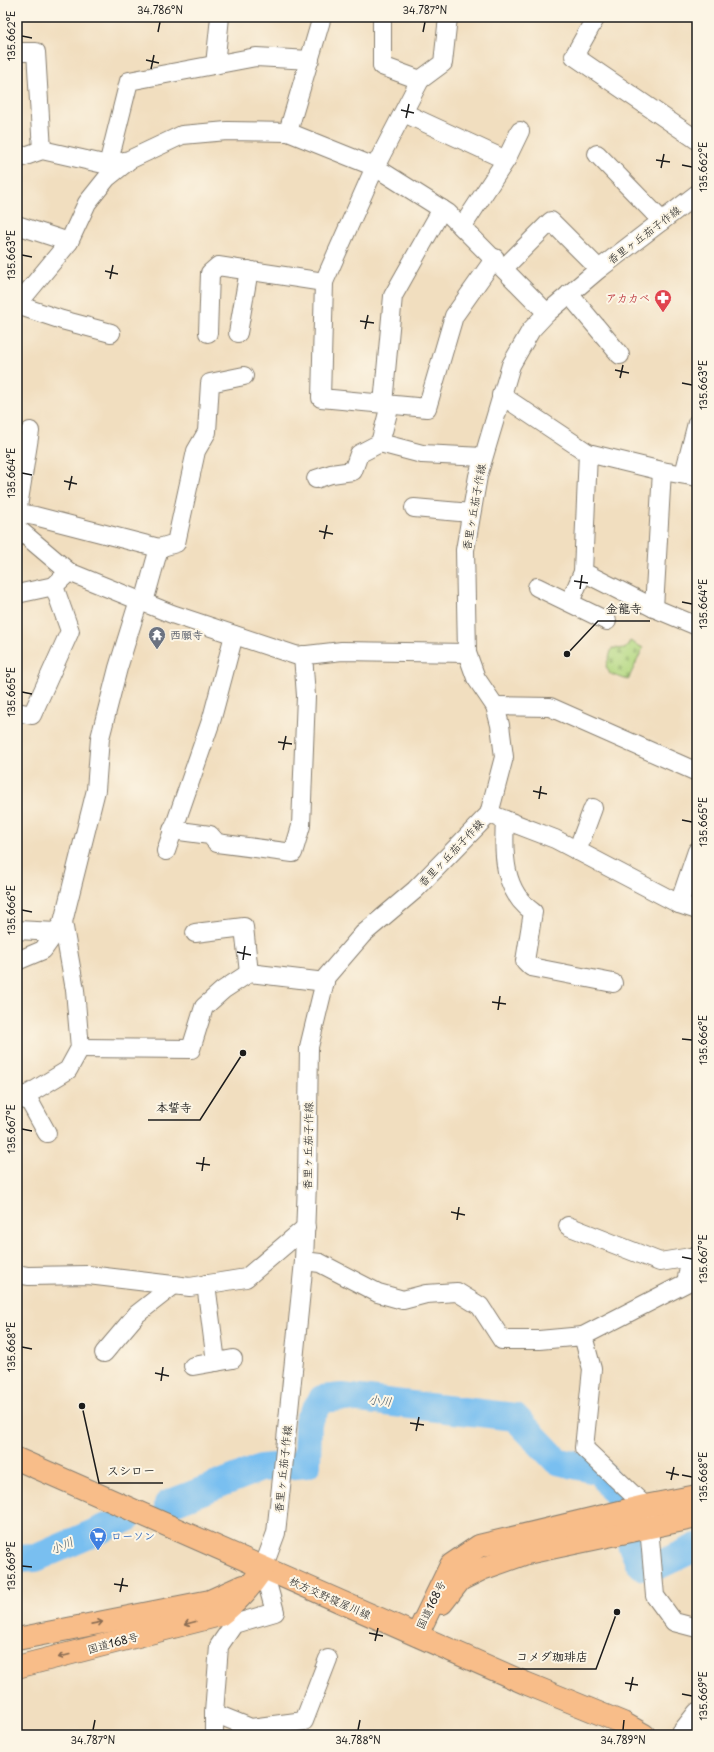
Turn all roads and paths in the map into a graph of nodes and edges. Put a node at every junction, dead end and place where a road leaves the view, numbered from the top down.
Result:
1 (220, 17) edge
2 (322, 17) edge
3 (382, 17) edge
4 (448, 17) edge
5 (596, 17) edge
6 (17, 52) edge
7 (310, 60) junction
8 (215, 65) junction
9 (420, 80) junction
10 (404, 113) junction
11 (520, 131) dead end
12 (288, 132) junction
13 (697, 140) edge
14 (42, 150) junction
15 (597, 154) dead end
16 (17, 159) edge
17 (129, 160) junction
18 (506, 160) junction
19 (108, 165) junction
20 (375, 167) junction
21 (697, 194) edge
22 (442, 209) junction
23 (662, 221) junction
24 (17, 225) edge
25 (462, 227) junction
26 (69, 242) junction
27 (500, 264) junction
28 (599, 269) junction
29 (249, 270) junction
30 (324, 282) junction
31 (569, 294) junction
32 (17, 305) edge
33 (547, 313) junction
34 (111, 333) dead end
35 (208, 333) dead end
36 (238, 333) dead end
37 (620, 355) dead end
38 (244, 376) dead end
39 (501, 395) junction
40 (387, 404) junction
41 (697, 423) edge
42 (30, 431) dead end
43 (380, 443) junction
44 (588, 453) junction
45 (483, 457) junction
46 (662, 471) junction
47 (691, 476) edge
48 (316, 479) dead end
49 (414, 508) dead end
50 (17, 513) edge
51 (471, 513) junction
52 (17, 528) edge
53 (159, 548) junction
54 (69, 572) junction
55 (583, 572) junction
56 (54, 586) junction
57 (537, 587) dead end
58 (17, 594) edge
59 (141, 601) junction
60 (570, 602) junction
61 (654, 608) junction
62 (608, 621) dead end
63 (697, 626) edge
64 (234, 635) junction
65 (467, 653) junction
66 (303, 655) junction
67 (495, 706) junction
68 (17, 712) edge
69 (697, 772) edge
70 (593, 808) dead end
71 (497, 817) junction
72 (172, 830) junction
73 (166, 851) dead end
74 (577, 851) junction
75 (697, 851) edge
76 (679, 904) junction
77 (697, 910) edge
78 (60, 927) junction
79 (17, 930) edge
80 (195, 933) dead end
81 (17, 961) edge
82 (249, 973) junction
83 (325, 982) junction
84 (613, 983) dead end
85 (80, 1048) junction
86 (22, 1098) edge
87 (47, 1133) dead end
88 (568, 1226) dead end
89 (306, 1227) junction
90 (694, 1256) edge
91 (304, 1261) junction
92 (17, 1274) edge
93 (206, 1284) junction
94 (174, 1285) junction
95 (584, 1336) junction
96 (104, 1353) dead end
97 (193, 1366) dead end
98 (17, 1460) edge
99 (697, 1496) edge
100 (645, 1506) junction
101 (697, 1517) edge
102 (649, 1527) junction
103 (263, 1568) junction
104 (220, 1615) junction
105 (697, 1628) edge
106 (417, 1635) junction
107 (17, 1638) edge
108 (219, 1646) junction
109 (328, 1659) dead end
110 (17, 1667) edge
111 (697, 1712) edge
112 (214, 1714) junction
113 (250, 1731) edge
114 (214, 1735) edge
115 (644, 1735) edge
116 (679, 1735) edge

1 - 8 street
2 - 7 street
3 - 9 street
4 - 9 street
5 - 13 street
6 - 14 street
7 - 8 street
7 - 12 street
8 - 19 street
9 - 10 street
10 - 18 street
10 - 20 street
11 - 18 street
12 - 17 street
12 - 20 street
14 - 16 street
14 - 19 street
15 - 23 street
17 - 19 street
17 - 26 street
18 - 25 street
20 - 22 street
20 - 30 street
21 - 23 street, 香里ヶ丘茄子作線
22 - 25 street
22 - 40 street
23 - 28 street, 香里ヶ丘茄子作線
24 - 26 street
25 - 27 street
26 - 32 street
27 - 28 street
27 - 33 street
27 - 40 street
28 - 31 street, 香里ヶ丘茄子作線
29 - 30 street
29 - 35 street
29 - 36 street
30 - 40 street
31 - 33 street, 香里ヶ丘茄子作線
31 - 37 street
32 - 34 street
33 - 39 street, 香里ヶ丘茄子作線
38 - 53 street
39 - 44 street
39 - 45 street, 香里ヶ丘茄子作線
40 - 43 street
41 - 47 street
42 - 50 street
43 - 45 street
43 - 48 street
44 - 46 street
44 - 55 street
45 - 51 street, 香里ヶ丘茄子作線
46 - 47 street
46 - 61 street
49 - 51 street
50 - 53 street
51 - 65 street, 香里ヶ丘茄子作線
52 - 54 street
53 - 59 street
54 - 56 street
54 - 59 street
55 - 60 street
55 - 61 street
56 - 58 street
56 - 68 street
57 - 60 street
59 - 64 street
59 - 78 street
60 - 62 street
61 - 63 street
64 - 66 street
64 - 72 street
65 - 66 street
65 - 67 street, 香里ヶ丘茄子作線
66 - 72 street
67 - 69 street
67 - 71 street, 香里ヶ丘茄子作線
70 - 74 street
71 - 74 street
71 - 83 street, 香里ヶ丘茄子作線
71 - 84 street
72 - 73 street
74 - 76 street
75 - 76 street
76 - 77 street
78 - 79 street
78 - 81 street
78 - 85 street
80 - 82 street
82 - 83 street
82 - 85 street
83 - 89 street, 香里ヶ丘茄子作線
85 - 86 street
86 - 87 street
88 - 90 street
89 - 91 street, 香里ヶ丘茄子作線
89 - 93 street
90 - 95 street
91 - 95 street
91 - 103 street, 香里ヶ丘茄子作線
92 - 94 street
93 - 94 street
93 - 97 street
94 - 96 street
95 - 100 street
98 - 103 main road, 枚方交野寝屋川線
99 - 100 main road, 国道168号
100 - 102 street
100 - 106 main road, 国道168号
101 - 102 main road, 国道168号
102 - 105 street
102 - 106 main road, 国道168号
103 - 104 main road, 国道168号
103 - 106 main road, 枚方交野寝屋川線
107 -> 103 main road, 国道168号
103 - 108 street
104 - 108 street
104 -> 110 main road, 国道168号
106 - 115 main road, 枚方交野寝屋川線
108 - 112 street
109 - 113 street
111 - 116 street
112 - 113 street
112 - 114 street

